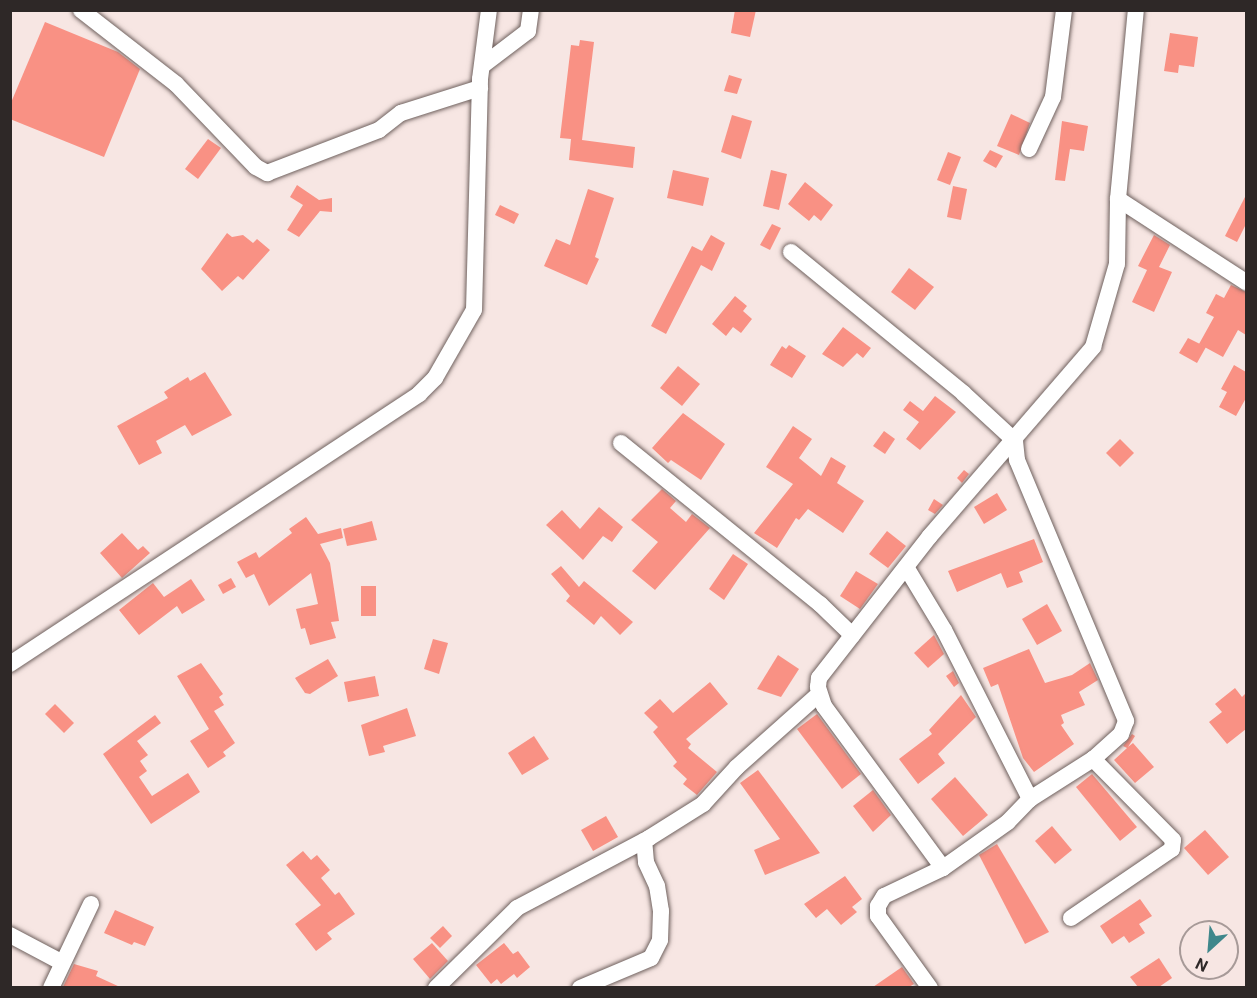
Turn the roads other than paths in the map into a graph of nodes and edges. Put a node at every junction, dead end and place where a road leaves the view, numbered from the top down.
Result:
1 (81, 10) edge
2 (489, 10) edge
3 (531, 10) edge
4 (1064, 10) edge
5 (1136, 10) edge
6 (482, 66) junction
7 (480, 88) junction
8 (1029, 149) dead end
9 (1118, 200) junction
10 (791, 252) dead end
11 (1246, 282) edge
12 (1015, 441) junction
13 (621, 443) dead end
14 (906, 567) junction
15 (852, 635) junction
16 (10, 664) edge
17 (819, 694) junction
18 (1093, 759) junction
19 (1030, 799) junction
20 (644, 841) junction
21 (943, 868) junction
22 (91, 904) dead end
23 (1071, 918) dead end
24 (10, 935) edge
25 (61, 962) junction
26 (51, 987) edge
27 (436, 987) edge
28 (580, 987) edge
29 (930, 987) edge

1 - 7 street
2 - 6 street
3 - 6 street
4 - 8 street
5 - 9 street
6 - 7 street
7 - 16 street
9 - 11 street
9 - 12 street
10 - 12 street
12 - 14 street
12 - 18 street
13 - 15 street
14 - 15 street
14 - 19 street
15 - 17 street
17 - 20 street
17 - 21 street
18 - 19 street
18 - 23 street
19 - 21 street
20 - 27 street
20 - 28 street
21 - 29 street
22 - 25 street
24 - 25 street
25 - 26 street

